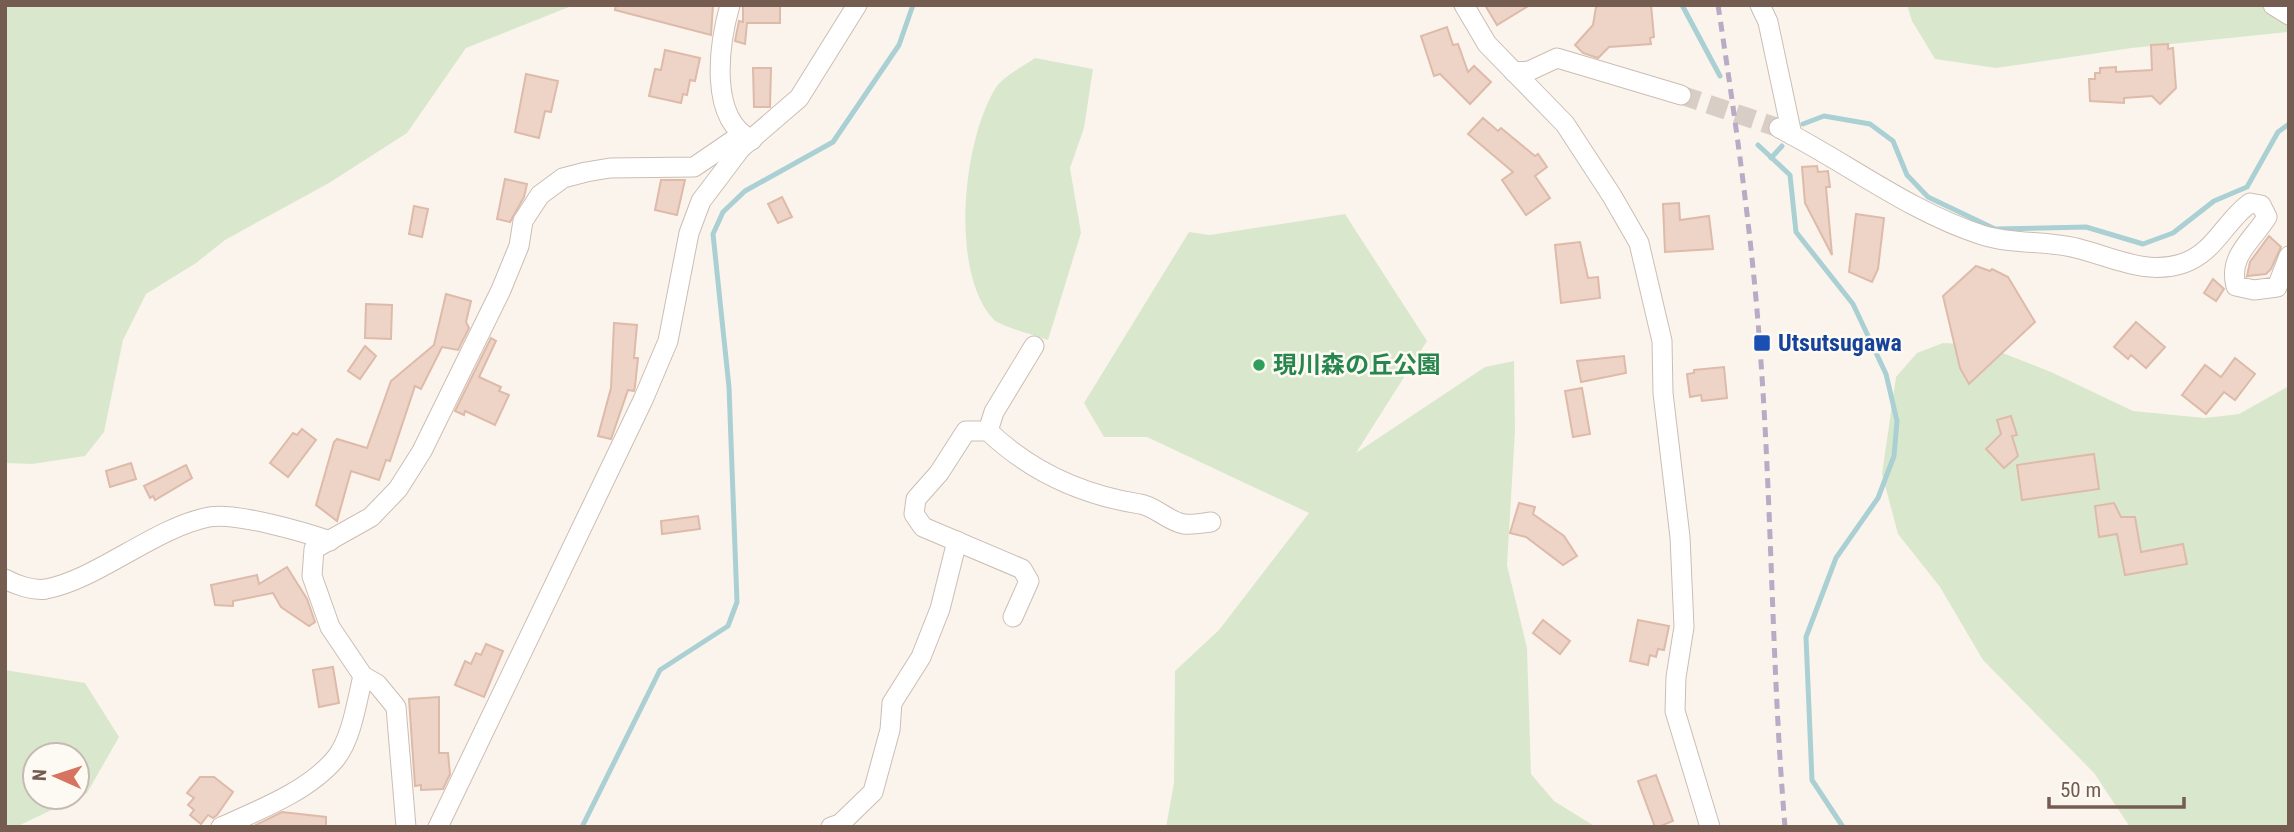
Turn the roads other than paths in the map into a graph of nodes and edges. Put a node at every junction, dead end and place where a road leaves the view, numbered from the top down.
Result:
1 (730, 5) edge
2 (857, 5) edge
3 (1464, 5) edge
4 (1760, 5) edge
5 (2273, 5) edge
6 (2289, 15) edge
7 (1514, 72) junction
8 (1681, 95) tunnel mouth
9 (747, 144) junction
10 (2289, 256) edge
11 (1034, 346) dead end
12 (988, 431) junction
13 (1211, 522) dead end
14 (330, 541) junction
15 (957, 541) junction
16 (5, 579) edge
17 (1013, 617) dead end
18 (363, 676) junction
19 (221, 827) edge
20 (406, 827) edge
21 (438, 827) edge
22 (831, 827) edge
23 (1710, 827) edge

1 - 9 street
2 - 9 street
3 - 7 street
4 - 10 street
5 - 6 street
7 - 8 street
7 - 23 street
9 - 14 street
9 - 21 street
11 - 12 street
12 - 13 street
12 - 15 street
14 - 16 street
14 - 18 street
15 - 17 street
15 - 22 street
18 - 19 street
18 - 20 street

